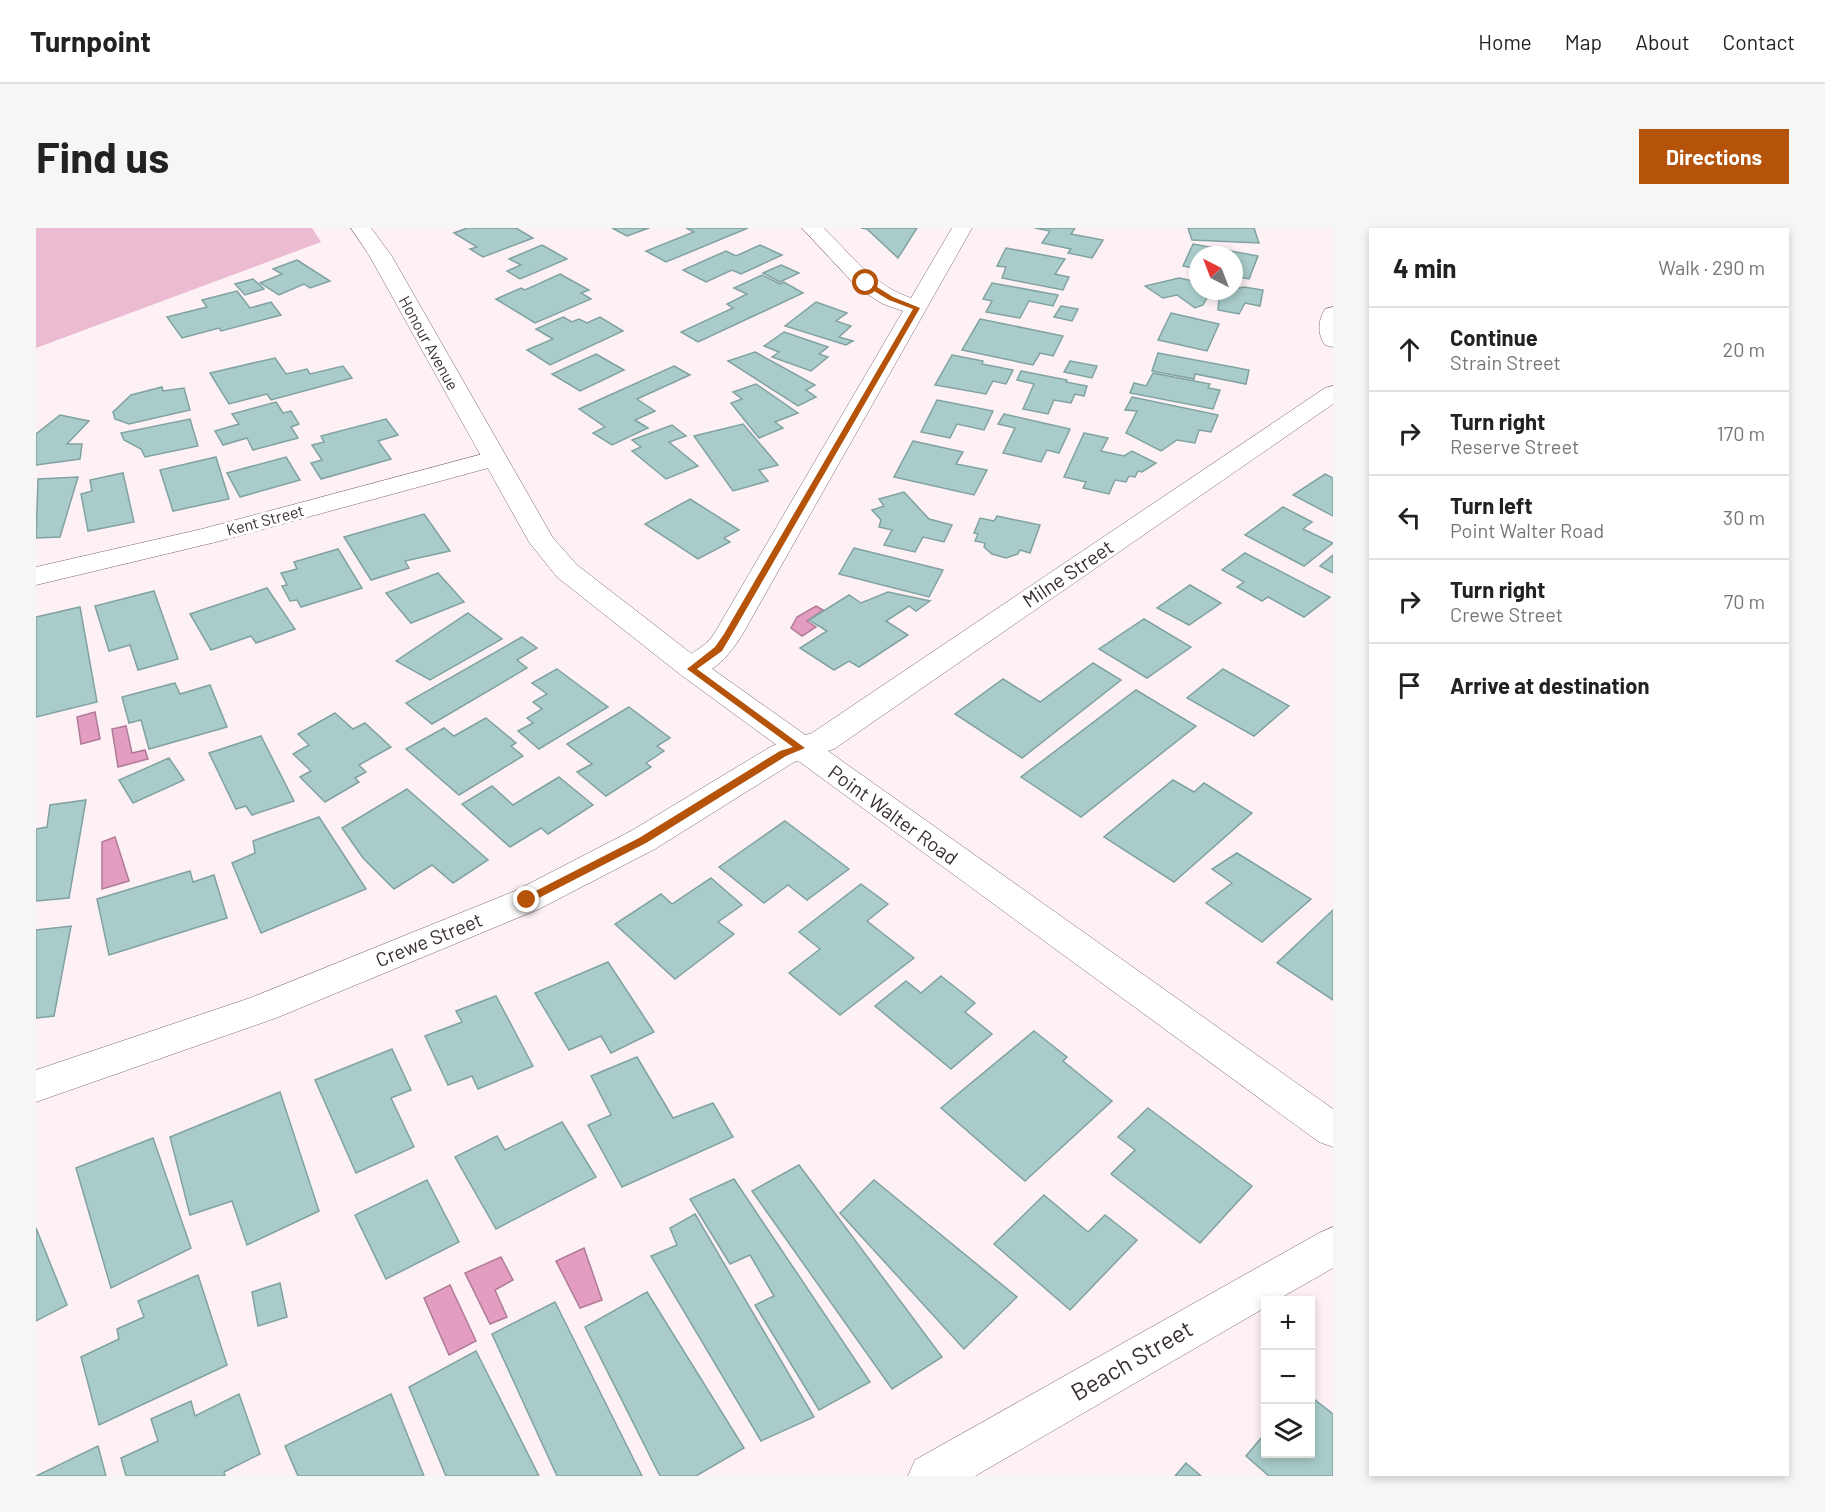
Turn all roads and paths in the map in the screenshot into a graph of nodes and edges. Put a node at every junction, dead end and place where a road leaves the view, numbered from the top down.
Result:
1 (361, 228) edge
2 (812, 228) edge
3 (962, 228) edge
4 (917, 308) junction
5 (1333, 314) edge
6 (1333, 340) edge
7 (1333, 393) edge
8 (494, 459) junction
9 (36, 576) edge
10 (691, 669) junction
11 (800, 748) junction
12 (36, 1086) edge
13 (1333, 1130) edge
14 (1333, 1246) edge
15 (931, 1476) edge

1 - 8 street, Honour Avenue
2 - 4 street
3 - 4 street
4 - 10 street
5 - 6 street
7 - 11 street, Milne Street
8 - 9 street, Kent Street
8 - 10 street, Point Walter Road
10 - 11 street, Point Walter Road
11 - 12 street, Crewe Street
11 - 13 street, Point Walter Road
14 - 15 street, Beach Street

